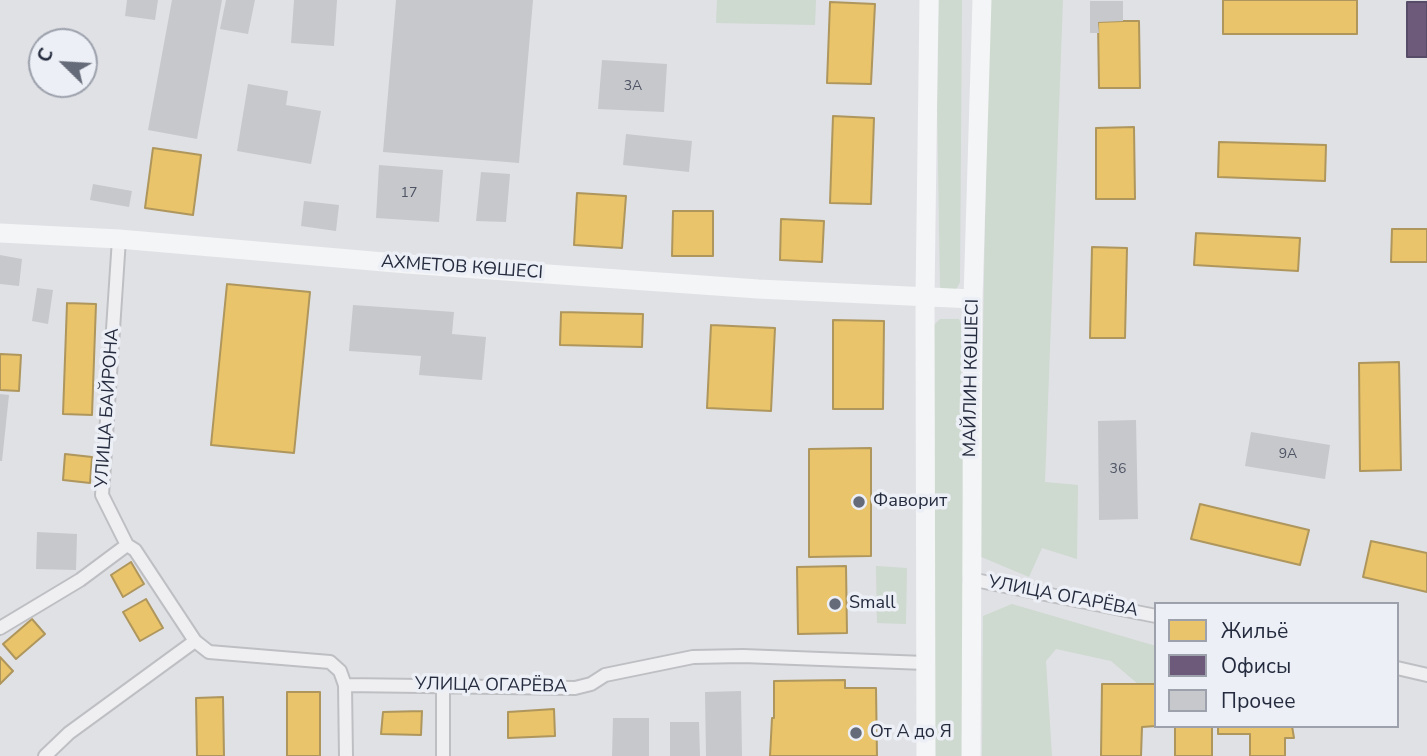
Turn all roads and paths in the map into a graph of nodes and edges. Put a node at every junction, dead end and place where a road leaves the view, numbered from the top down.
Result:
1 (929, 0) edge
2 (982, 0) edge
3 (0, 233) edge
4 (119, 239) junction
5 (925, 298) junction
6 (973, 299) junction
7 (127, 545) junction
8 (970, 579) junction
9 (1154, 616) edge
10 (0, 628) edge
11 (195, 640) junction
12 (925, 663) junction
13 (1399, 668) edge
14 (1427, 675) edge
15 (345, 685) junction
16 (443, 685) junction
17 (45, 756) edge
18 (346, 756) edge
19 (443, 756) edge
20 (926, 756) edge
21 (971, 756) edge

1 - 5 main road
2 - 6 main road, МАЙЛИН КӨШЕСІ
3 - 4 main road, АХМЕТОВ КӨШЕСІ
4 - 5 main road, АХМЕТОВ КӨШЕСІ
4 - 7 street, УЛИЦА БАЙРОНА
5 - 6 main road, АХМЕТОВ КӨШЕСІ
5 - 12 main road
6 - 8 main road, МАЙЛИН КӨШЕСІ
7 - 10 street
7 - 11 street
8 - 9 street, УЛИЦА ОГАРЁВА
8 - 21 main road, МАЙЛИН КӨШЕСІ
11 - 15 street
11 - 17 street
12 - 16 street, УЛИЦА ОГАРЁВА
12 - 20 main road
13 - 14 street
15 - 16 street, УЛИЦА ОГАРЁВА
15 - 18 street
16 - 19 street

